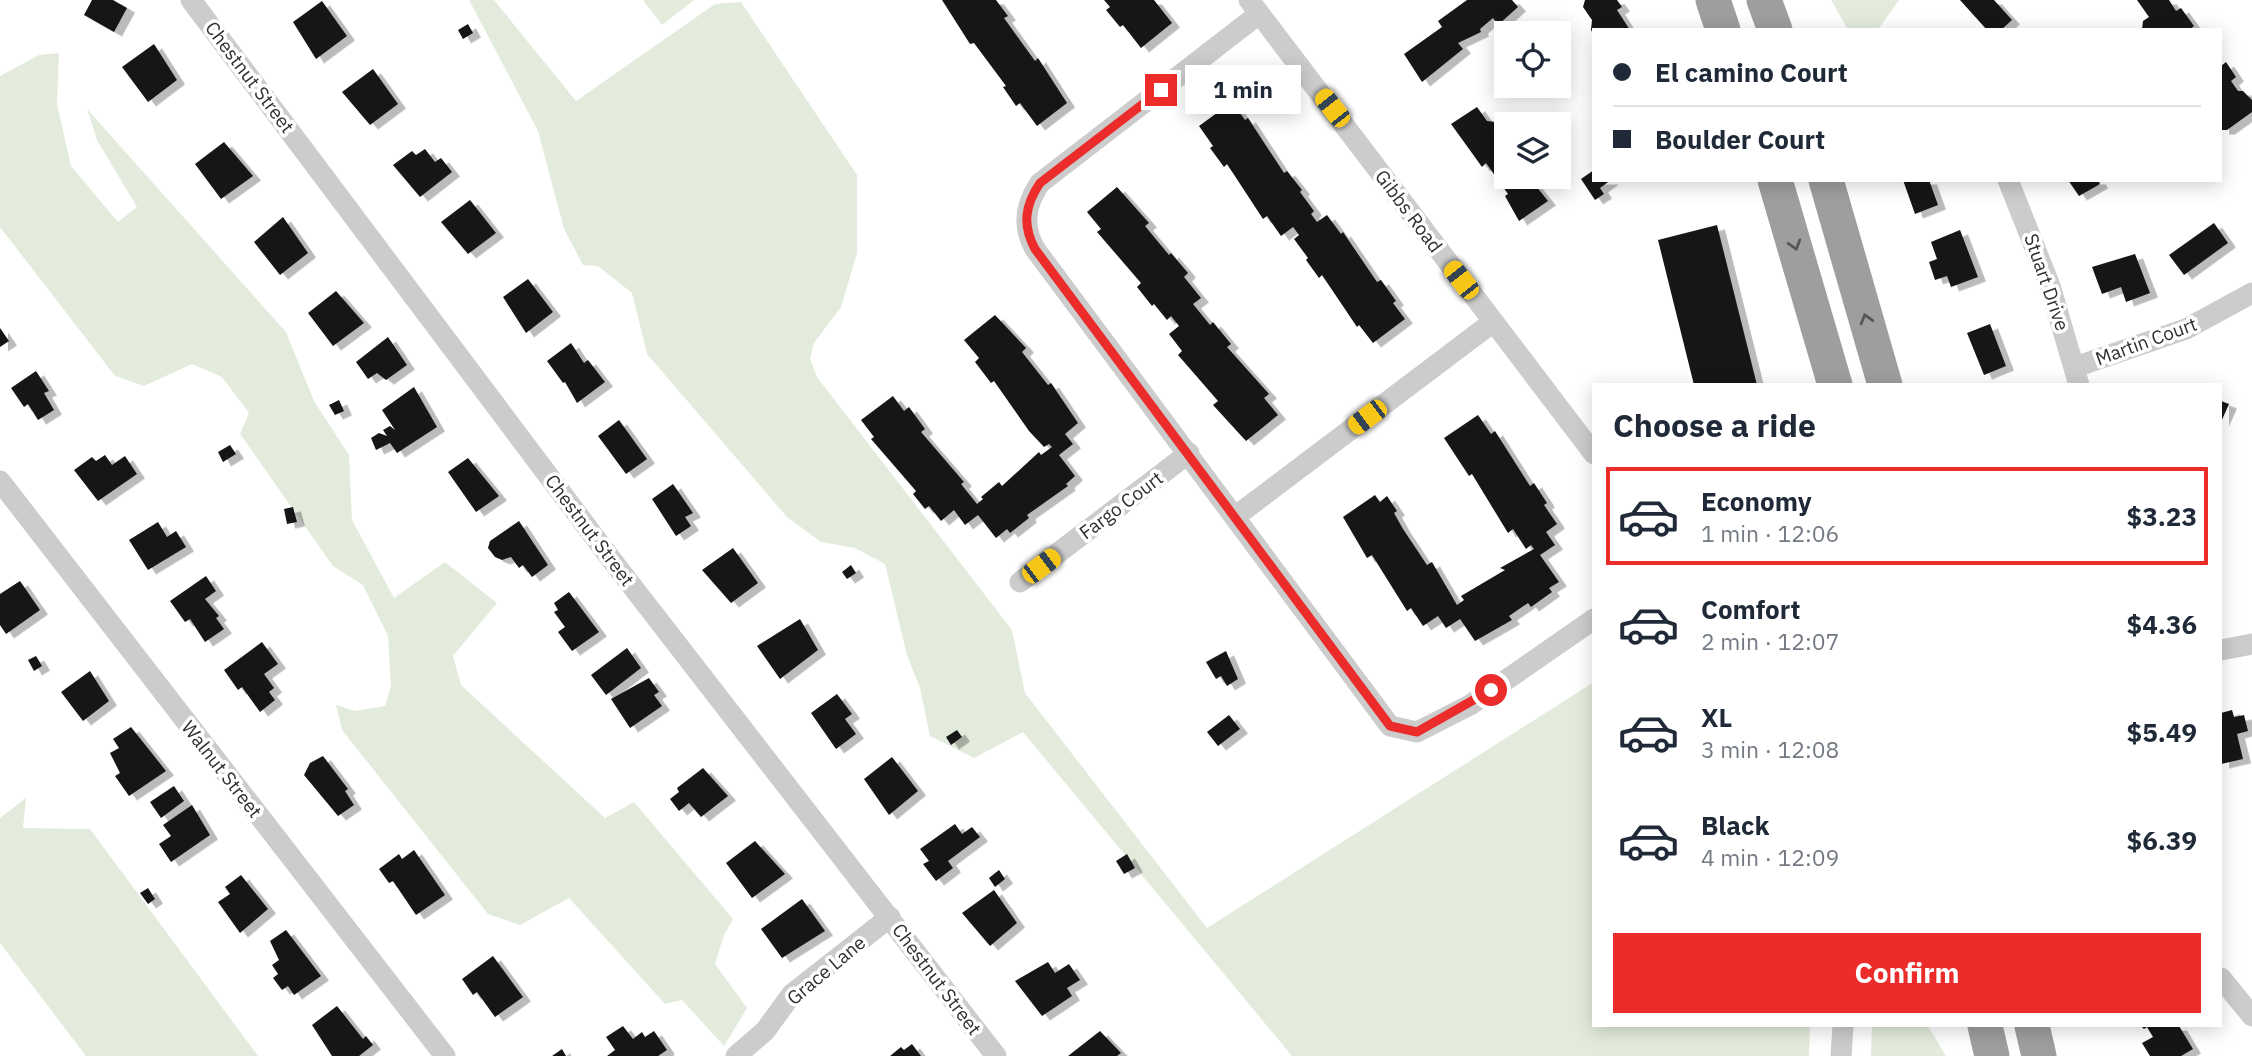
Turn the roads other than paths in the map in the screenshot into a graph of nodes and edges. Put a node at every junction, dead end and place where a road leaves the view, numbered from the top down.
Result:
1 (191, 0) edge
2 (1713, 0) edge
3 (1764, 0) edge
4 (1254, 7) edge
5 (1722, 28) edge
6 (1773, 28) edge
7 (1775, 182) edge
8 (1827, 182) edge
9 (2009, 182) edge
10 (2252, 293) edge
11 (1493, 322) junction
12 (2077, 376) edge
13 (1834, 383) edge
14 (1884, 383) edge
15 (1592, 451) edge
16 (1189, 453) junction
17 (3, 491) edge
18 (1236, 516) junction
19 (1020, 582) dead end
20 (1592, 620) edge
21 (2252, 644) edge
22 (2222, 650) edge
23 (890, 917) junction
24 (2222, 979) edge
25 (2249, 1005) edge
26 (1843, 1027) edge
27 (1985, 1027) edge
28 (2032, 1027) edge
29 (445, 1056) edge
30 (736, 1056) edge
31 (996, 1056) edge
32 (1841, 1056) edge
33 (1992, 1056) edge
34 (2039, 1056) edge

1 - 23 street, Chestnut Street
2 - 5 highway
3 - 6 highway
4 - 11 street, Gibbs Road
4 - 16 street
7 -> 13 highway
14 -> 8 highway
9 - 12 street, Stuart Drive
10 - 12 street, Martin Court
11 - 15 street, Gibbs Road
11 - 18 street
16 - 18 street
16 - 19 street, Fargo Court
17 - 29 street, Walnut Street
18 - 20 street
21 - 22 street
23 - 30 street, Grace Lane
23 - 31 street, Chestnut Street
24 - 25 street
26 - 32 street
27 - 33 highway
28 - 34 highway

